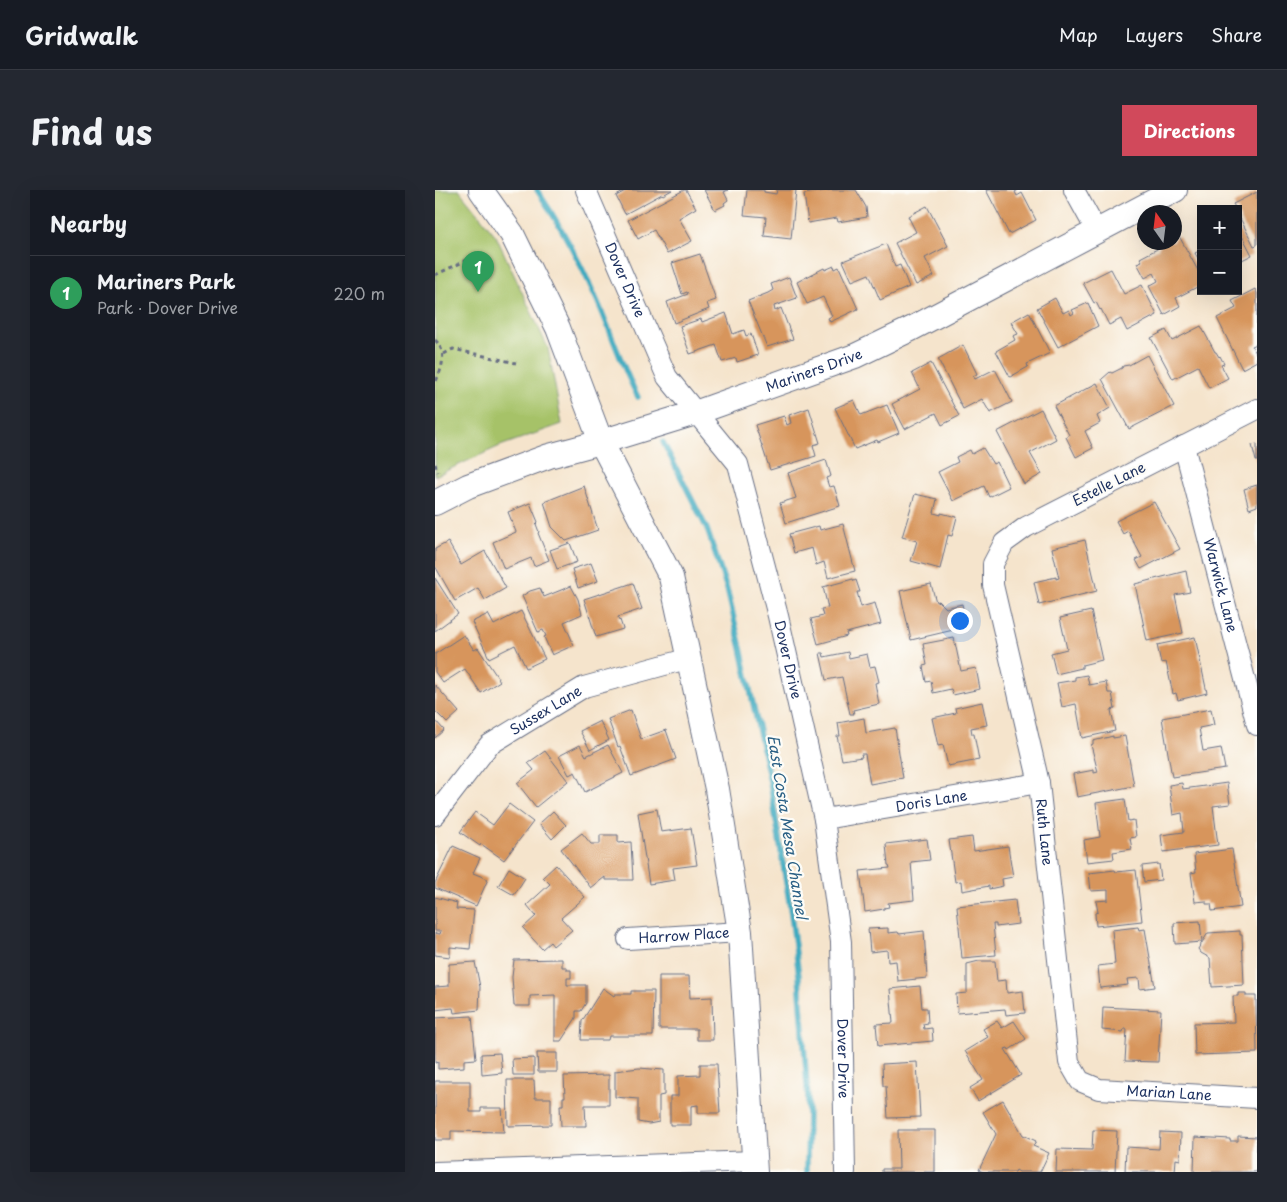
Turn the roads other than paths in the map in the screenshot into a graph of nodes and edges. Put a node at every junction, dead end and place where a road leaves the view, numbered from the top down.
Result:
1 (481, 190) edge
2 (586, 190) edge
3 (1074, 190) edge
4 (1175, 190) edge
5 (1097, 232) junction
6 (1257, 410) edge
7 (695, 412) junction
8 (601, 442) junction
9 (1184, 446) junction
10 (435, 503) edge
11 (993, 585) joint
12 (690, 658) junction
13 (1257, 725) edge
14 (1039, 783) junction
15 (435, 815) edge
16 (824, 819) junction
17 (740, 932) junction
18 (628, 939) dead end
19 (1081, 1081) joint
20 (1257, 1098) edge
21 (755, 1166) edge
22 (435, 1172) edge
23 (845, 1172) edge

1 - 8 street
2 - 7 street, Dover Drive
3 - 5 street
4 - 5 street, Mariners Drive
5 - 7 street, Mariners Drive
6 - 9 street, Estelle Lane
7 - 8 street, Mariners Drive
7 - 16 street, Dover Drive
8 - 10 street, Mariners Drive
8 - 12 street
9 - 11 street, Estelle Lane
9 - 13 street, Warwick Lane
11 - 14 street, Ruth Lane
12 - 15 street, Sussex Lane
12 - 17 street
14 - 16 street, Doris Lane
14 - 19 street, Ruth Lane
16 - 23 street, Dover Drive
17 - 18 street, Harrow Place
17 - 21 street
19 - 20 street, Marian Lane
21 - 22 street

